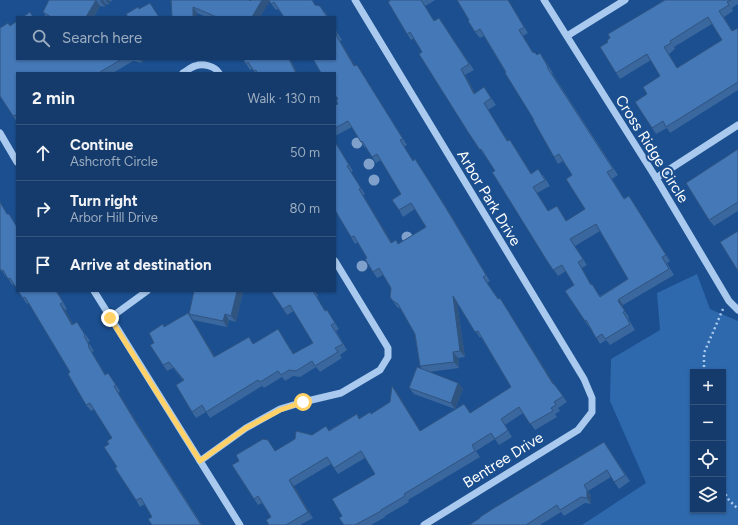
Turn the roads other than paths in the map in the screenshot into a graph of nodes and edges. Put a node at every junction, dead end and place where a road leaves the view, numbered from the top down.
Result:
1 (355, 0) edge
2 (544, 0) edge
3 (625, 0) edge
4 (567, 36) junction
5 (185, 72) edge
6 (219, 72) edge
7 (738, 125) edge
8 (0, 133) edge
9 (16, 160) edge
10 (656, 178) junction
11 (336, 263) edge
12 (95, 292) edge
13 (146, 292) edge
14 (738, 310) edge
15 (110, 318) junction
16 (592, 412) joint
17 (200, 461) junction
18 (240, 525) edge
19 (424, 525) edge

1 - 16 street, Arbor Park Drive
2 - 4 street, Cross Ridge Circle
3 - 4 street
4 - 10 street, Cross Ridge Circle
5 - 6 street
7 - 10 street
8 - 9 street
10 - 14 street, Cross Ridge Circle
11 - 17 street
12 - 15 street
13 - 15 street
15 - 17 street
16 - 19 street, Bentree Drive
17 - 18 street

